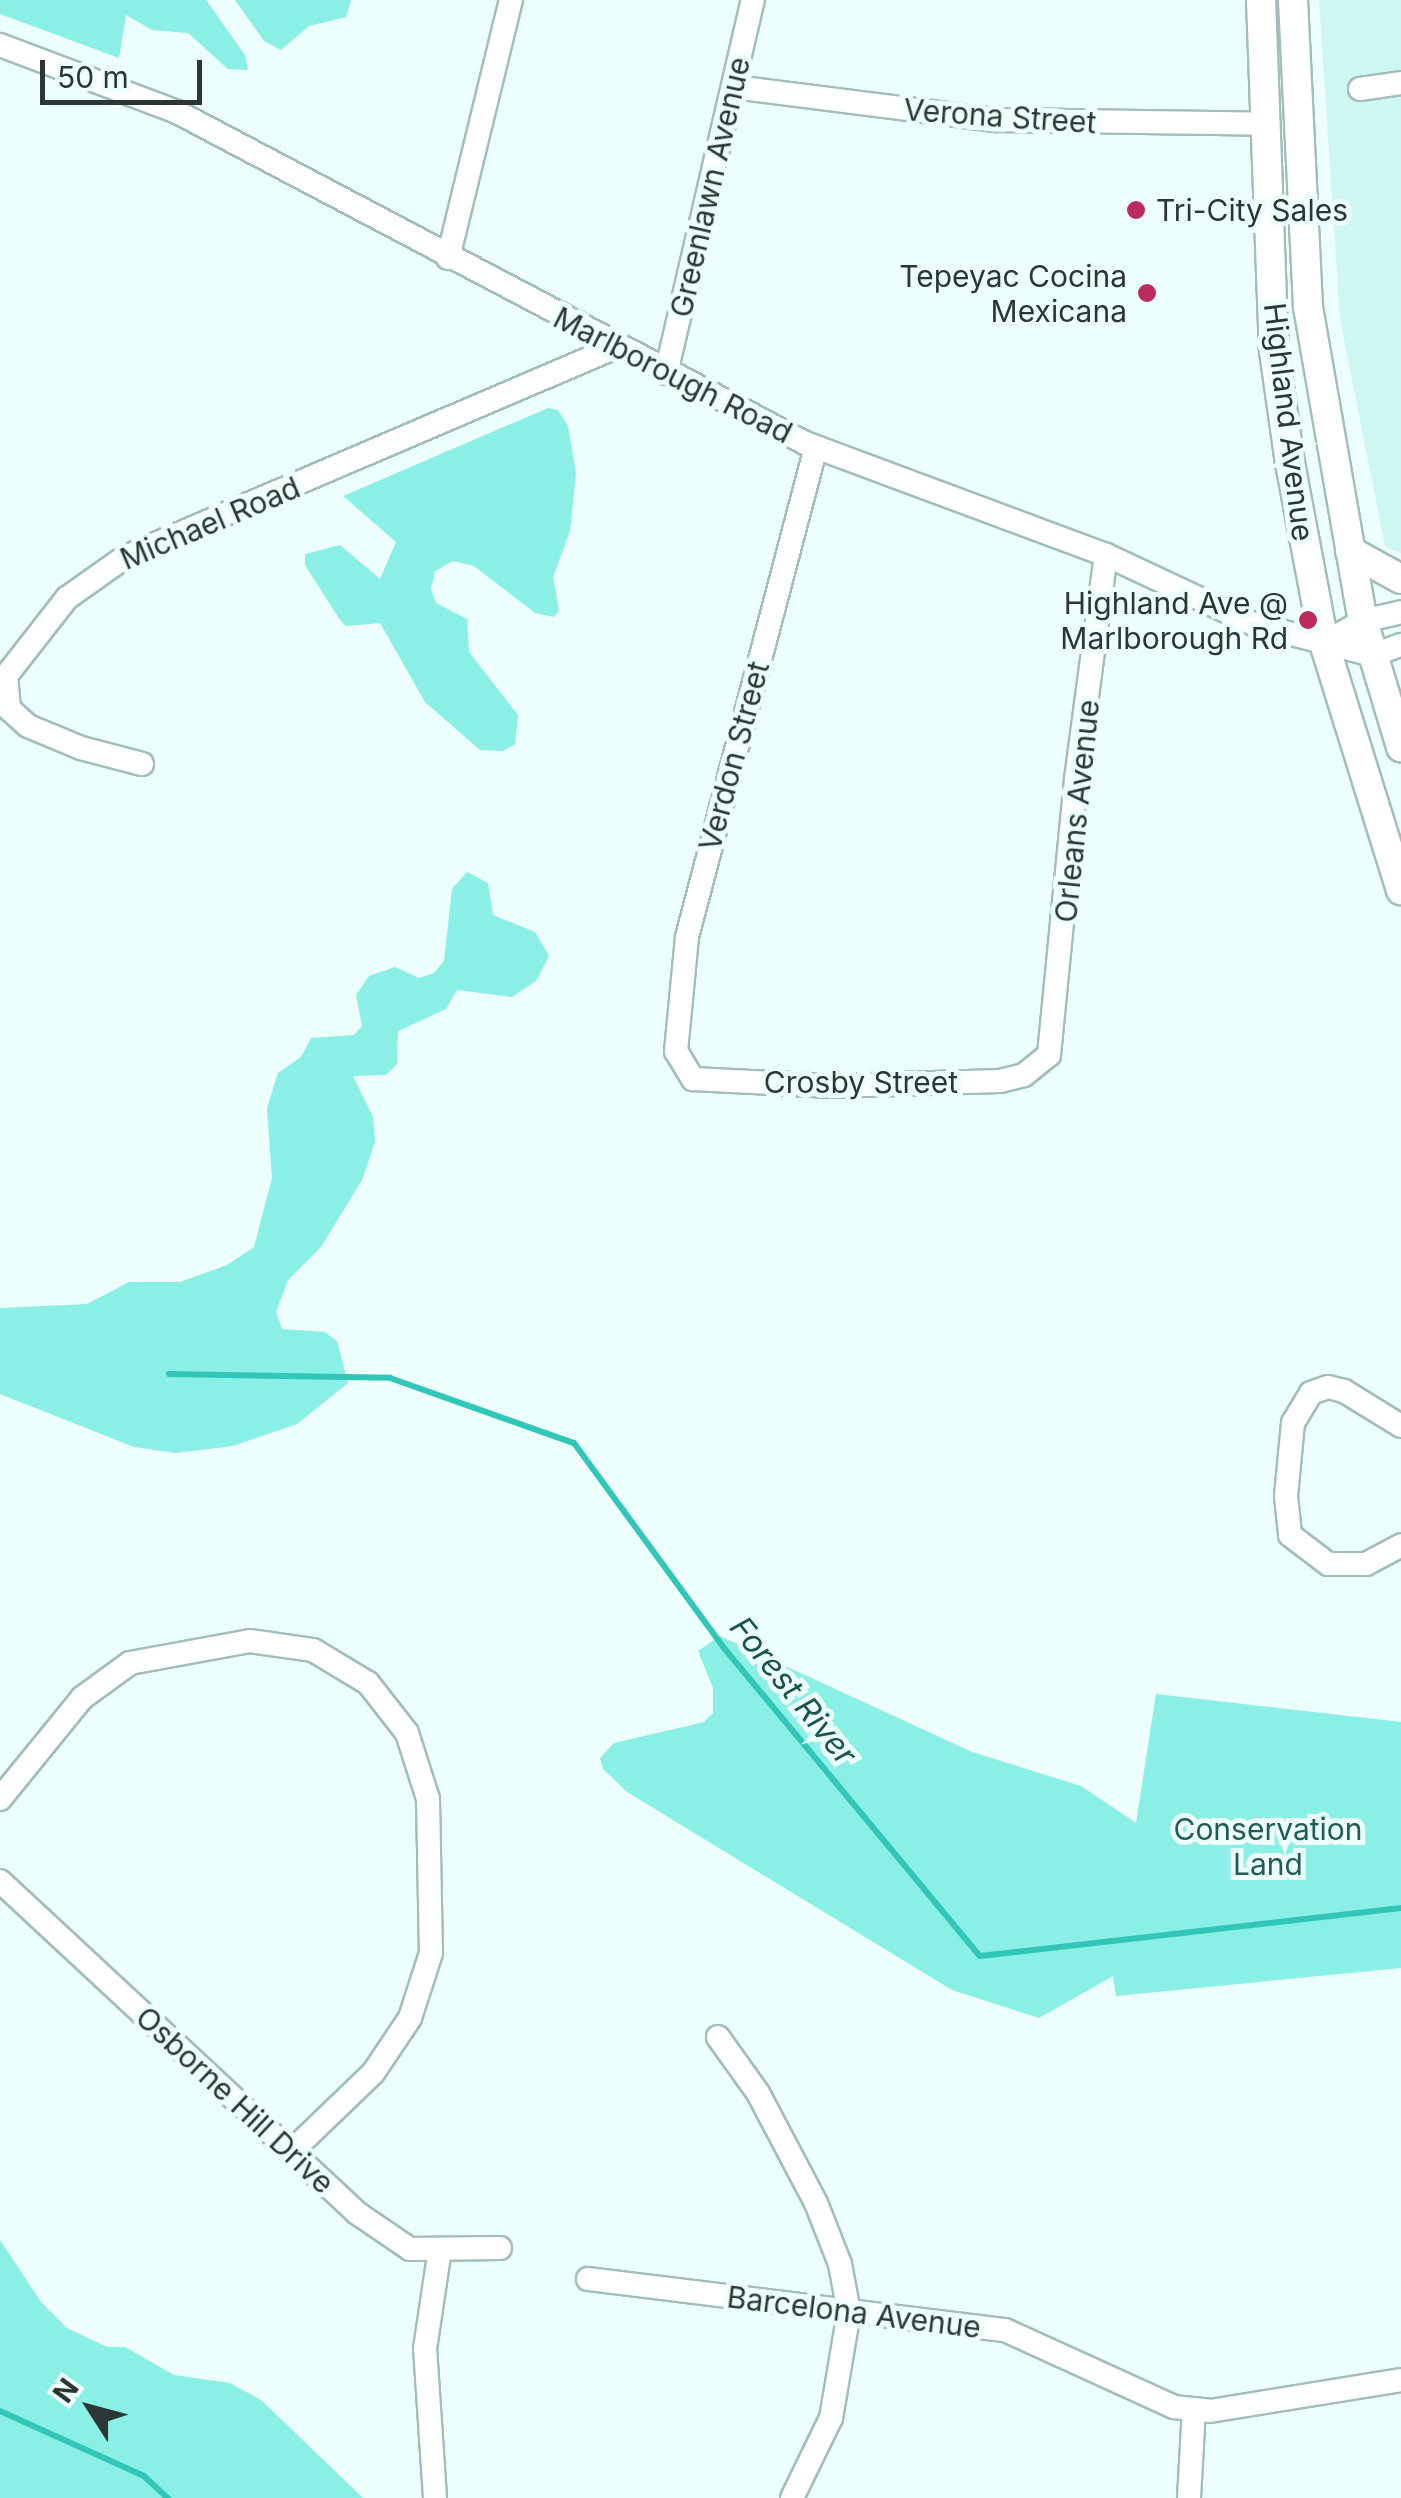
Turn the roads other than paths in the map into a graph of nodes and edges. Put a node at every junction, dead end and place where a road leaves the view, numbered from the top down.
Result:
1 (511, 0) edge
2 (753, 0) edge
3 (1261, 0) edge
4 (1293, 0) edge
5 (0, 45) edge
6 (1401, 83) edge
7 (734, 87) junction
8 (1360, 89) dead end
9 (1267, 124) junction
10 (448, 258) junction
11 (616, 347) junction
12 (666, 374) junction
13 (816, 446) junction
14 (1350, 550) junction
15 (1106, 555) junction
16 (1401, 578) edge
17 (1401, 612) edge
18 (1363, 621) junction
19 (1324, 643) junction
20 (1401, 646) edge
21 (1374, 655) junction
22 (1401, 747) edge
23 (142, 764) dead end
24 (1401, 890) edge
25 (1041, 1065) joint
26 (682, 1068) joint
27 (1401, 1426) edge
28 (1401, 1546) edge
29 (0, 1799) edge
30 (0, 1882) edge
31 (718, 2037) dead end
32 (290, 2153) junction
33 (500, 2248) dead end
34 (440, 2249) junction
35 (588, 2279) dead end
36 (849, 2312) junction
37 (1401, 2380) edge
38 (1194, 2409) junction
39 (435, 2498) edge
40 (792, 2498) edge
41 (1189, 2498) edge

1 - 10 street
2 - 7 street, Greenlawn Avenue
3 - 9 main road, Highland Avenue
4 - 14 main road, Highland Avenue
5 - 10 street, Marlborough Road
6 - 8 street
7 - 9 street, Verona Street
7 - 12 street, Greenlawn Avenue
9 - 19 main road, Highland Avenue
10 - 11 street, Marlborough Road
11 - 12 street, Marlborough Road
11 - 23 street, Michael Road
12 - 13 street, Marlborough Road
13 - 15 street, Marlborough Road
13 - 26 street, Verdon Street
14 - 16 main road
14 - 18 main road, Highland Avenue
15 - 19 street, Marlborough Road
15 - 25 street, Orleans Avenue
17 - 18 street
18 - 19 street
18 - 21 main road, Highland Avenue
19 - 21 street, Marlborough Road
19 - 24 main road, Highland Avenue
20 - 21 street
21 - 22 main road, Highland Avenue
25 - 26 street, Crosby Street
27 - 28 street
29 - 32 street
30 - 32 street, Osborne Hill Drive
31 - 36 street
32 - 34 street, Osborne Hill Drive
33 - 34 street, Osborne Hill Drive
34 - 39 street
35 - 36 street, Barcelona Avenue
36 - 38 street, Barcelona Avenue
36 - 40 street
37 - 38 street, Barcelona Avenue
38 - 41 street

